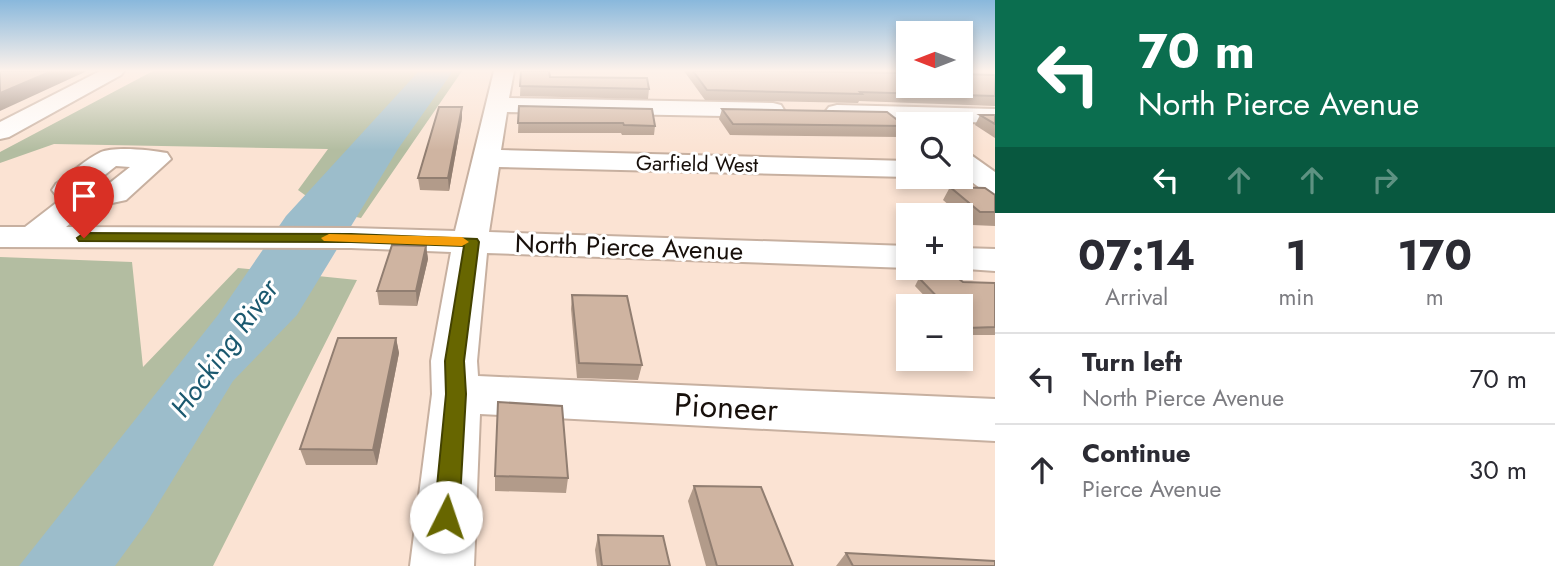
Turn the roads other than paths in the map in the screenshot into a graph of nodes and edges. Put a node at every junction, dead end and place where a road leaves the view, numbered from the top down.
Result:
1 (65, 97) edge
2 (499, 97) edge
3 (625, 97) edge
4 (871, 97) edge
5 (896, 116) edge
6 (995, 116) edge
7 (973, 117) edge
8 (896, 119) edge
9 (0, 132) edge
10 (486, 158) junction
11 (896, 169) edge
12 (79, 200) dead end
13 (16, 237) edge
14 (472, 242) junction
15 (896, 257) edge
16 (973, 259) edge
17 (995, 260) edge
18 (456, 394) junction
19 (995, 420) edge
20 (442, 566) edge

1 - 9 street
2 - 10 street
3 - 8 street
4 - 5 street
6 - 7 street
10 - 11 street, Garfield West
10 - 14 street
12 - 13 street
13 - 14 street, North Pierce Avenue
14 - 15 street, North Pierce Avenue
14 - 18 street
16 - 17 street
18 - 19 street, Pioneer
18 - 20 street

